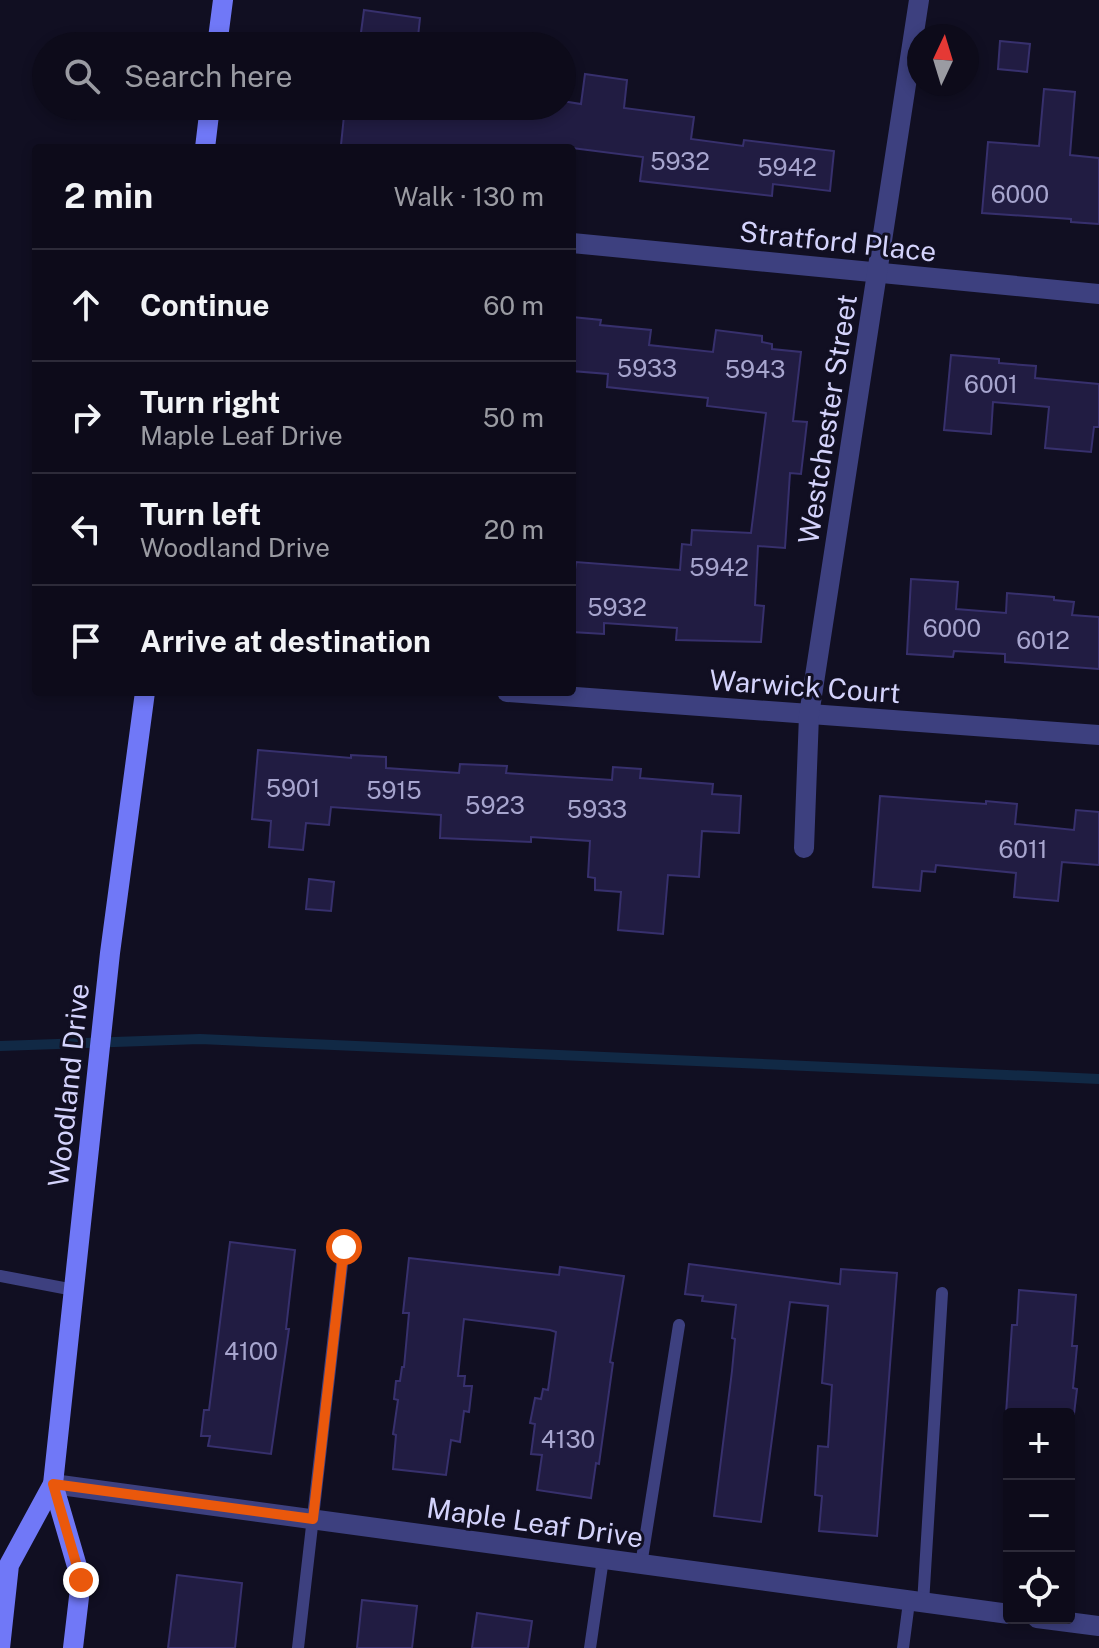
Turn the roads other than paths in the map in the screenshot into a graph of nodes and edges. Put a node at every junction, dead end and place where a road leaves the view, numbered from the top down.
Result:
1 (223, 0) edge
2 (919, 0) edge
3 (219, 32) edge
4 (208, 120) edge
5 (205, 144) edge
6 (576, 243) edge
7 (879, 273) junction
8 (1099, 294) edge
9 (144, 696) edge
10 (560, 696) edge
11 (809, 715) junction
12 (1099, 735) edge
13 (804, 848) dead end
14 (344, 1247) dead end
15 (0, 1276) edge
16 (74, 1290) junction
17 (942, 1293) dead end
18 (679, 1325) dead end
19 (53, 1484) junction
20 (313, 1519) junction
21 (603, 1559) junction
22 (641, 1565) junction
23 (916, 1603) junction
24 (1003, 1613) edge
25 (1075, 1623) edge
26 (1099, 1626) edge
27 (0, 1648) edge
28 (73, 1648) edge
29 (298, 1648) edge
30 (590, 1648) edge
31 (903, 1648) edge

1 - 3 main road
2 - 7 street, Westchester Street
4 - 5 main road
6 - 7 street, Stratford Place
7 - 8 street, Stratford Place
7 - 11 street, Westchester Street
9 - 16 main road, Woodland Drive
10 - 11 street, Warwick Court
11 - 12 street, Warwick Court
11 - 13 street, Westchester Street
14 - 20 lane
15 - 16 lane
16 - 19 main road, Woodland Drive
17 - 23 lane
18 - 22 lane
19 - 20 street, Maple Leaf Drive
19 - 27 main road, Woodland Drive
19 - 28 main road, Woodland Drive
20 - 21 street, Maple Leaf Drive
20 - 29 lane
21 - 22 street, Maple Leaf Drive
21 - 30 lane
22 - 23 street, Maple Leaf Drive
23 - 24 street, Maple Leaf Drive
23 - 31 lane
25 - 26 street

